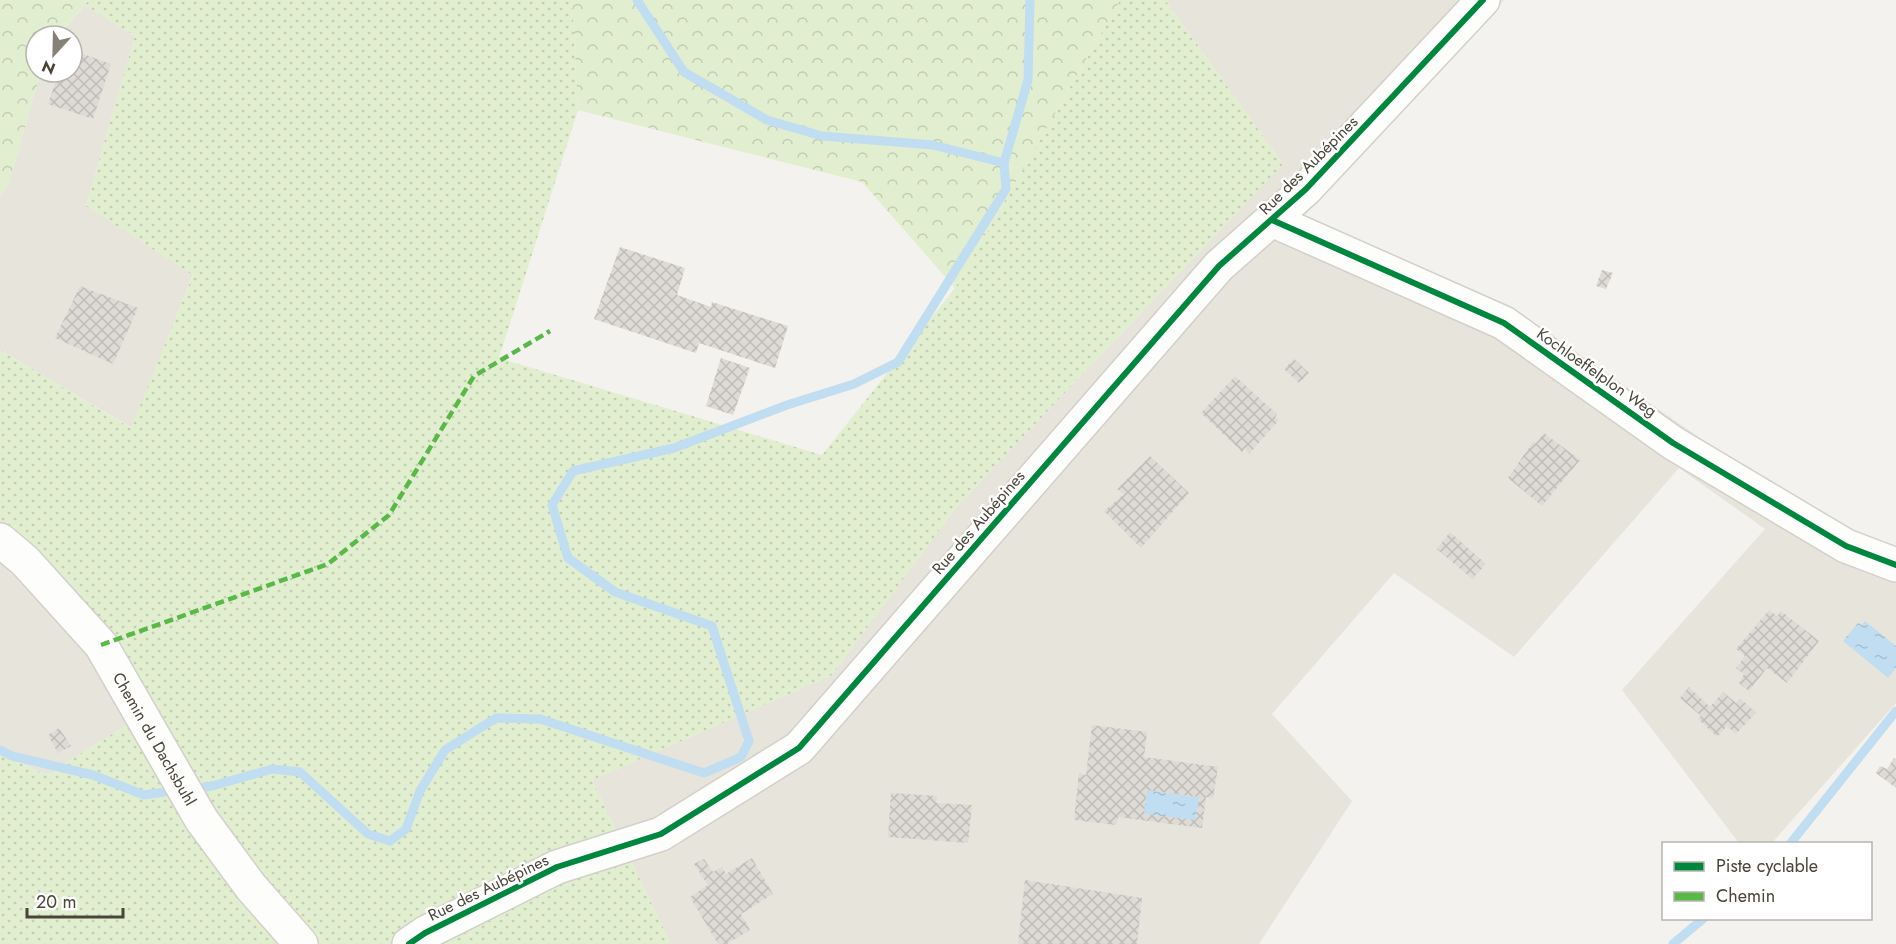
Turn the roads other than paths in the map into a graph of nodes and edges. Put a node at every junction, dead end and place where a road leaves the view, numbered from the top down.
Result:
1 (1483, 0) edge
2 (1272, 220) junction
3 (0, 540) edge
4 (1896, 565) edge
5 (301, 944) edge
6 (409, 944) edge

1 - 2 street, Rue des Aubépines
2 - 4 street, Kochloeffelplon Weg
2 - 6 street, Rue des Aubépines
3 - 5 street, Chemin du Dachsbuhl

